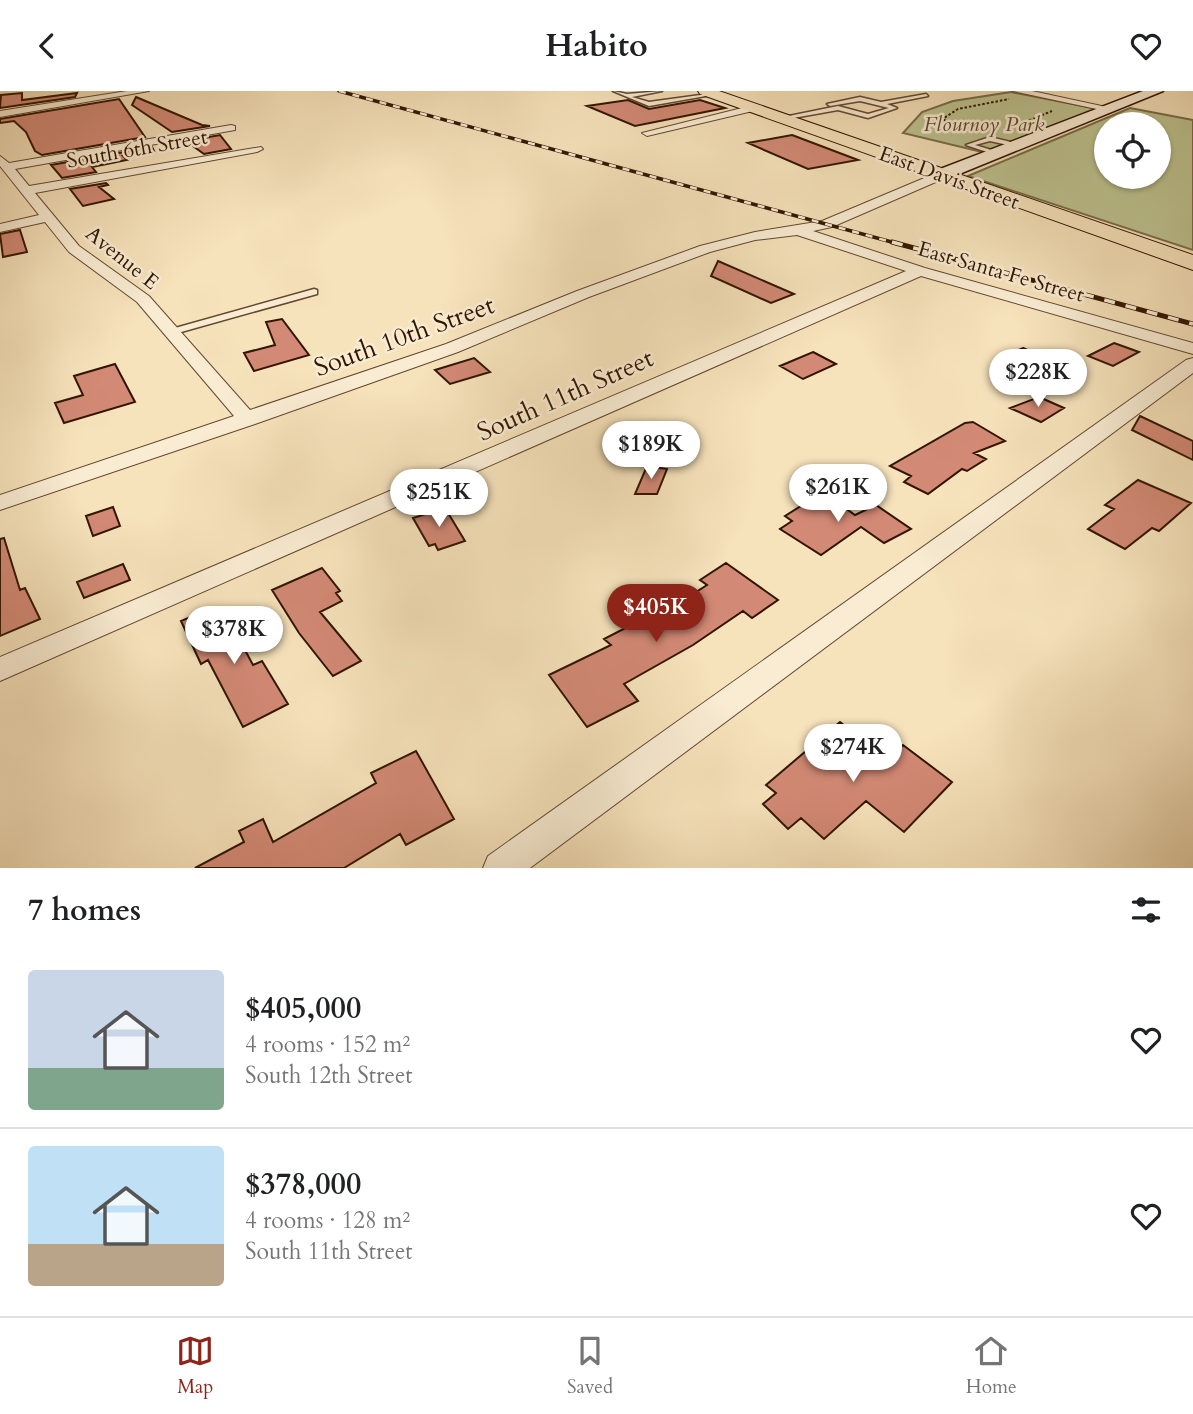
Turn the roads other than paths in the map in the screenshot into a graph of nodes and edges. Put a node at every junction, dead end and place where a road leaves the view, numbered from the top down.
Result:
1 (144, 91) edge
2 (615, 91) edge
3 (660, 91) edge
4 (678, 91) edge
5 (1156, 91) edge
6 (646, 92) edge
7 (705, 94) edge
8 (926, 95) dead end
9 (1015, 95) edge
10 (626, 96) junction
11 (881, 104) junction
12 (754, 108) junction
13 (838, 108) junction
14 (1106, 108) junction
15 (0, 114) edge
16 (782, 118) junction
17 (231, 128) dead end
18 (647, 133) dead end
19 (1017, 145) junction
20 (257, 149) dead end
21 (996, 153) junction
22 (4, 163) edge
23 (941, 176) junction
24 (25, 191) junction
25 (46, 218) junction
26 (0, 228) edge
27 (798, 231) junction
28 (1193, 263) edge
29 (920, 271) junction
30 (314, 292) dead end
31 (172, 332) junction
32 (1193, 349) edge
33 (1193, 364) edge
34 (248, 420) junction
35 (0, 503) edge
36 (0, 670) edge
37 (501, 868) edge

1 - 15 street
2 - 10 lane
3 - 6 lane
4 - 7 lane
5 - 14 street
6 - 10 lane
7 - 10 lane
7 - 12 main road, East Davis Street
8 - 11 lane
9 - 14 street
11 - 13 lane
11 - 13 lane
12 - 16 main road, East Davis Street
12 - 18 street
13 - 16 lane
14 - 19 street
16 - 23 main road, East Davis Street
17 - 22 street
19 - 21 street
19 - 21 lane
20 - 24 street, South 6th Street
21 - 23 street
22 - 24 street, Avenue E
23 - 27 street, South 10th Street
23 - 28 main road, East Davis Street
24 - 25 street, Avenue E
25 - 26 street
25 - 31 street, Avenue E
27 - 29 street, East Santa Fe Street
27 - 34 street, South 10th Street
29 - 32 street, East Santa Fe Street
29 - 36 street, South 11th Street
30 - 31 lane
31 - 34 street, Avenue E
33 - 37 street
34 - 35 street, South 10th Street

